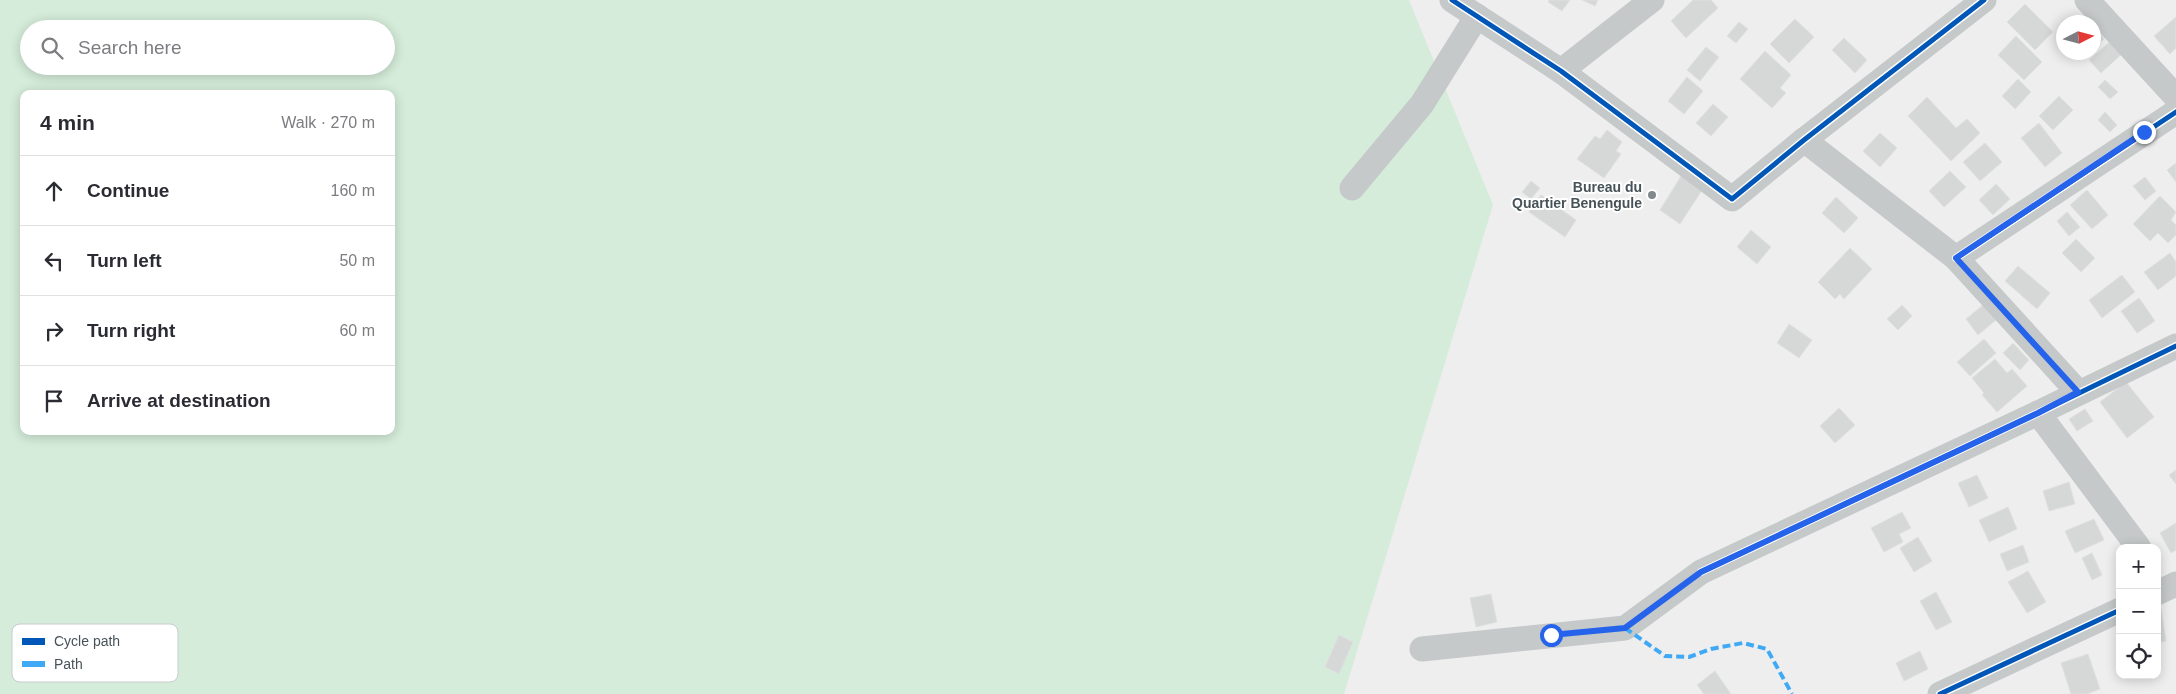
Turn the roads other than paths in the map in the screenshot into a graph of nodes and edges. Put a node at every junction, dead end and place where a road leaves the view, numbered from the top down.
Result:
1 (1452, 0) edge
2 (1652, 0) edge
3 (1984, 0) edge
4 (2089, 1) edge
5 (1477, 16) junction
6 (1561, 71) junction
7 (2176, 97) edge
8 (2176, 112) edge
9 (1804, 140) junction
10 (1352, 188) dead end
11 (1956, 258) junction
12 (2176, 346) edge
13 (2078, 392) junction
14 (2038, 413) junction
15 (2136, 544) edge
16 (2116, 612) edge
17 (1422, 649) dead end
18 (1940, 694) edge

1 - 5 street
2 - 6 street
3 - 9 street
4 - 7 street
5 - 6 street
5 - 10 street
6 - 9 street
8 - 11 street
9 - 11 street
11 - 13 street
12 - 13 street
13 - 14 street
14 - 15 street
14 - 17 street
16 - 18 street

